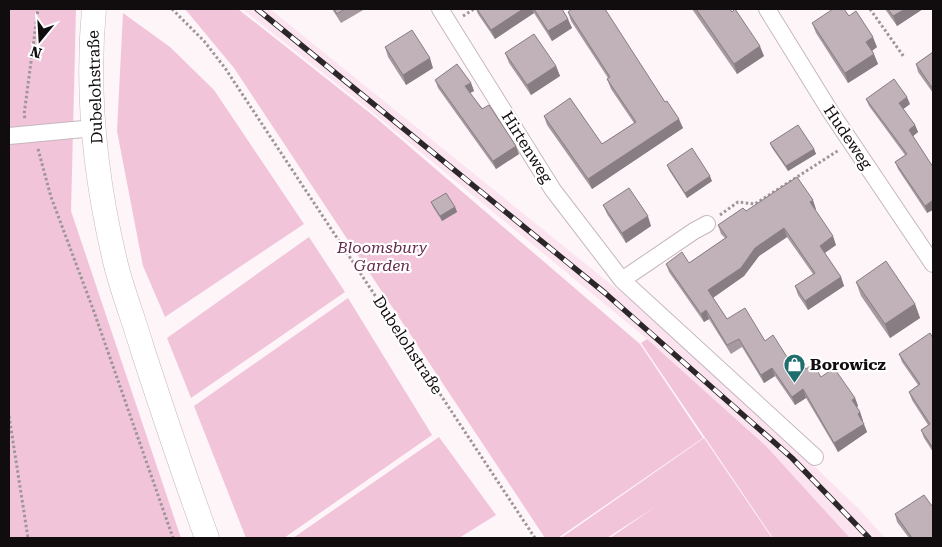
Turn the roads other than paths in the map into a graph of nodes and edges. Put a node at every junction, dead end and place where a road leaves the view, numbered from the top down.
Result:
1 (94, 9) edge
2 (440, 9) edge
3 (767, 9) edge
4 (94, 128) junction
5 (9, 136) edge
6 (708, 224) road end
7 (933, 264) edge
8 (622, 280) junction
9 (815, 457) dead end
10 (207, 538) edge

1 - 4 main road, Dubelohstraße
2 - 8 street, Hirtenweg
3 - 7 street, Hudeweg
4 - 5 street
4 - 10 main road, Dubelohstraße
6 - 8 street
8 - 9 street, Hirtenweg

